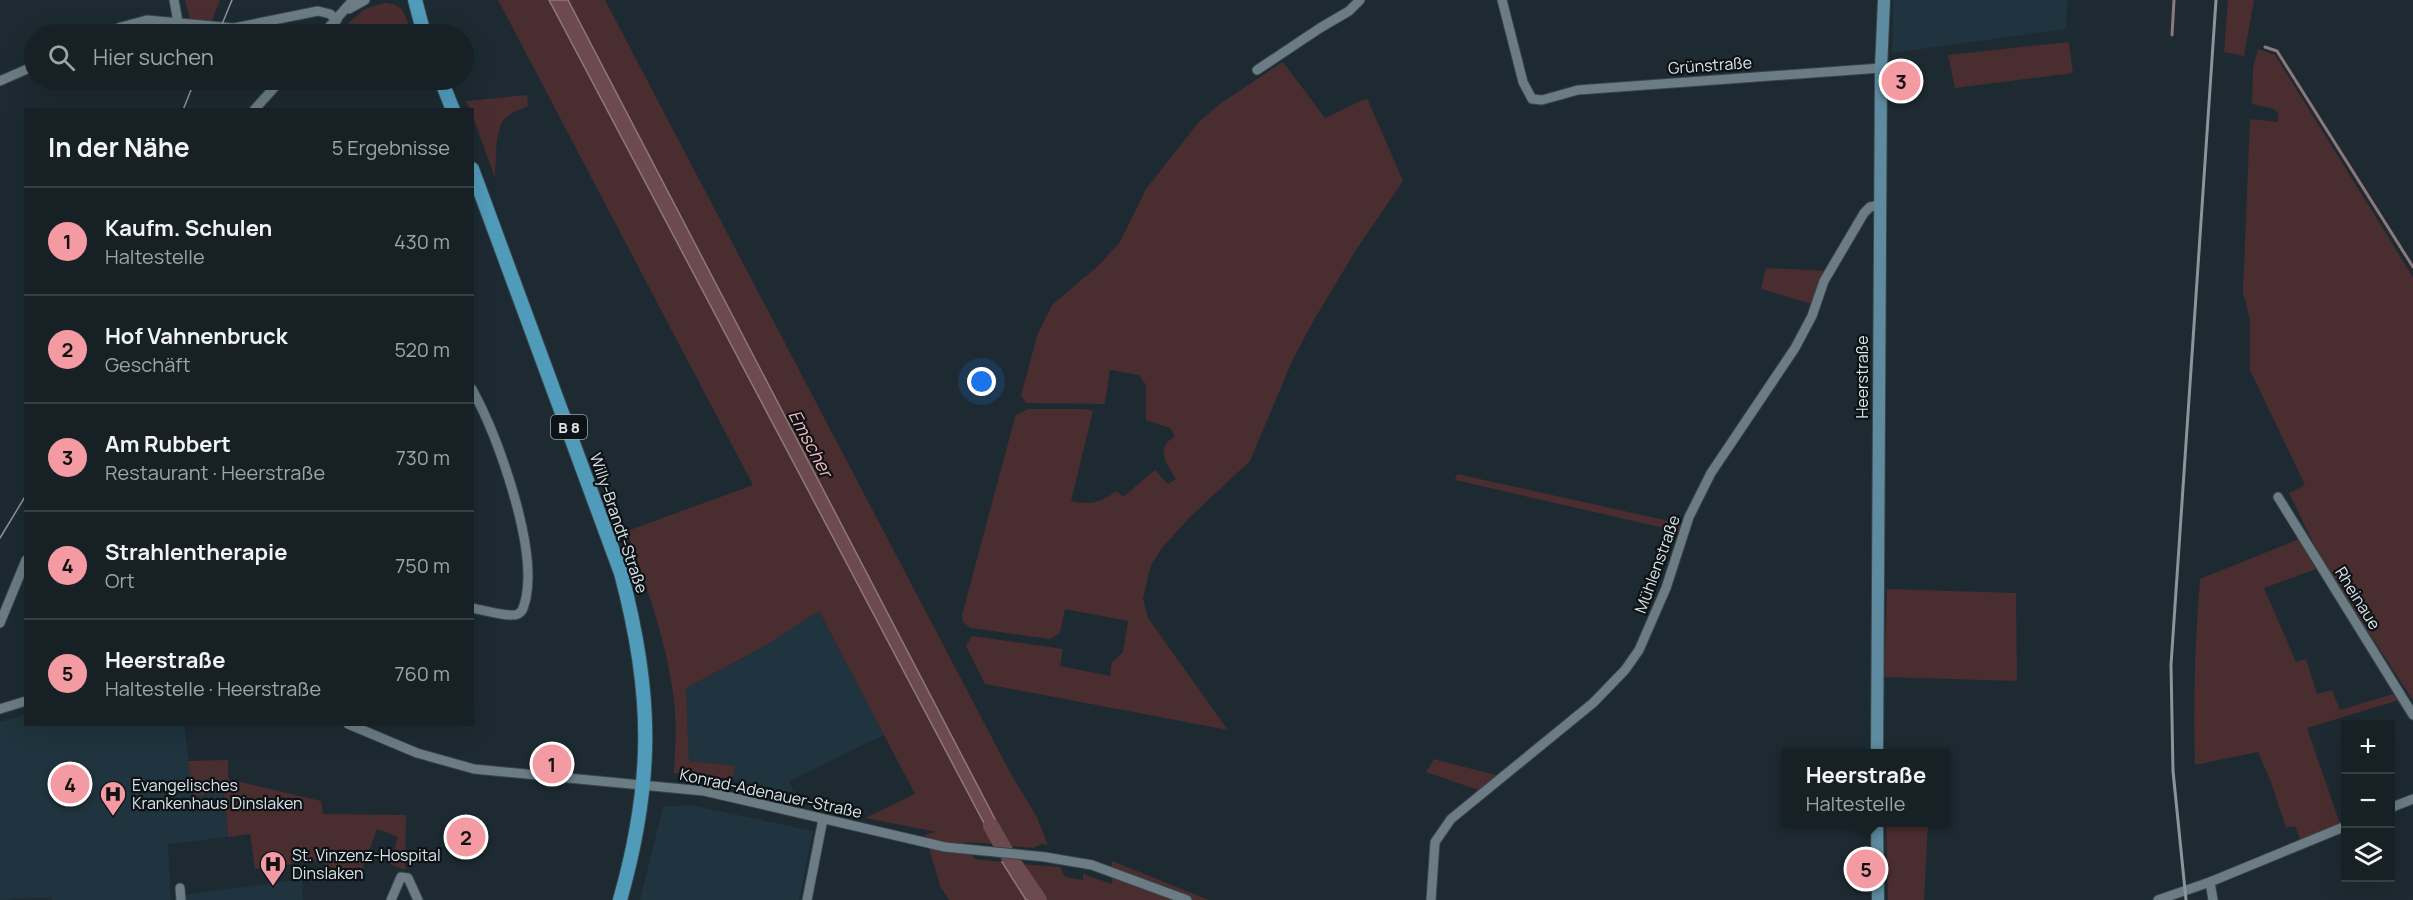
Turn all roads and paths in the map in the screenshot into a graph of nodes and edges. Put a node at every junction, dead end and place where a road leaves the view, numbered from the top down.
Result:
1 (174, 0) edge
2 (353, 0) edge
3 (365, 0) edge
4 (408, 0) edge
5 (415, 0) edge
6 (1360, 0) edge
7 (1502, 0) edge
8 (1884, 0) edge
9 (344, 12) junction
10 (337, 20) junction
11 (178, 22) junction
12 (132, 24) edge
13 (197, 24) edge
14 (254, 24) edge
15 (333, 24) edge
16 (414, 24) edge
17 (421, 24) edge
18 (1881, 68) junction
19 (24, 70) edge
20 (1257, 70) dead end
21 (0, 81) edge
22 (272, 90) edge
23 (436, 90) edge
24 (445, 90) edge
25 (256, 108) edge
26 (442, 108) edge
27 (452, 108) edge
28 (474, 173) edge
29 (1880, 205) junction
30 (474, 394) edge
31 (2278, 497) dead end
32 (24, 565) edge
33 (474, 608) edge
34 (0, 623) edge
35 (24, 702) edge
36 (0, 709) edge
37 (2413, 715) edge
38 (353, 726) edge
39 (1877, 749) edge
40 (644, 784) junction
41 (2413, 799) edge
42 (2395, 806) edge
43 (823, 819) junction
44 (1877, 827) edge
45 (2341, 828) edge
46 (2210, 882) junction
47 (180, 888) dead end
48 (181, 900) edge
49 (391, 900) edge
50 (418, 900) edge
51 (620, 900) edge
52 (807, 900) edge
53 (1187, 900) edge
54 (1431, 900) edge
55 (1878, 900) edge
56 (2158, 900) edge
57 (2213, 900) edge

1 - 11 street
2 - 9 street
3 - 9 street
4 - 16 main road
5 - 17 main road
6 - 20 street
7 - 18 street, Grünstraße
8 - 18 main road, Heerstraße
9 - 10 street
10 - 14 street
10 - 15 street
11 - 12 street
11 - 13 street
18 - 29 main road, Heerstraße
19 - 21 street
22 - 25 street
23 - 26 main road
24 - 27 main road
28 - 40 main road, Willy-Brandt-Straße / B 8
29 - 39 main road, Heerstraße
29 - 54 street, Mühlenstraße
30 - 33 street
31 - 37 street, Rheinaue
32 - 34 street
35 - 36 street
38 - 40 street, Konrad-Adenauer-Straße
40 - 43 street, Konrad-Adenauer-Straße
40 - 51 main road, Willy-Brandt-Straße / B 8
41 - 42 street
43 - 52 street
43 - 53 street, Konrad-Adenauer-Straße
44 - 55 main road
45 - 46 street
46 - 56 street
46 - 57 street
47 - 48 street
49 - 50 street

